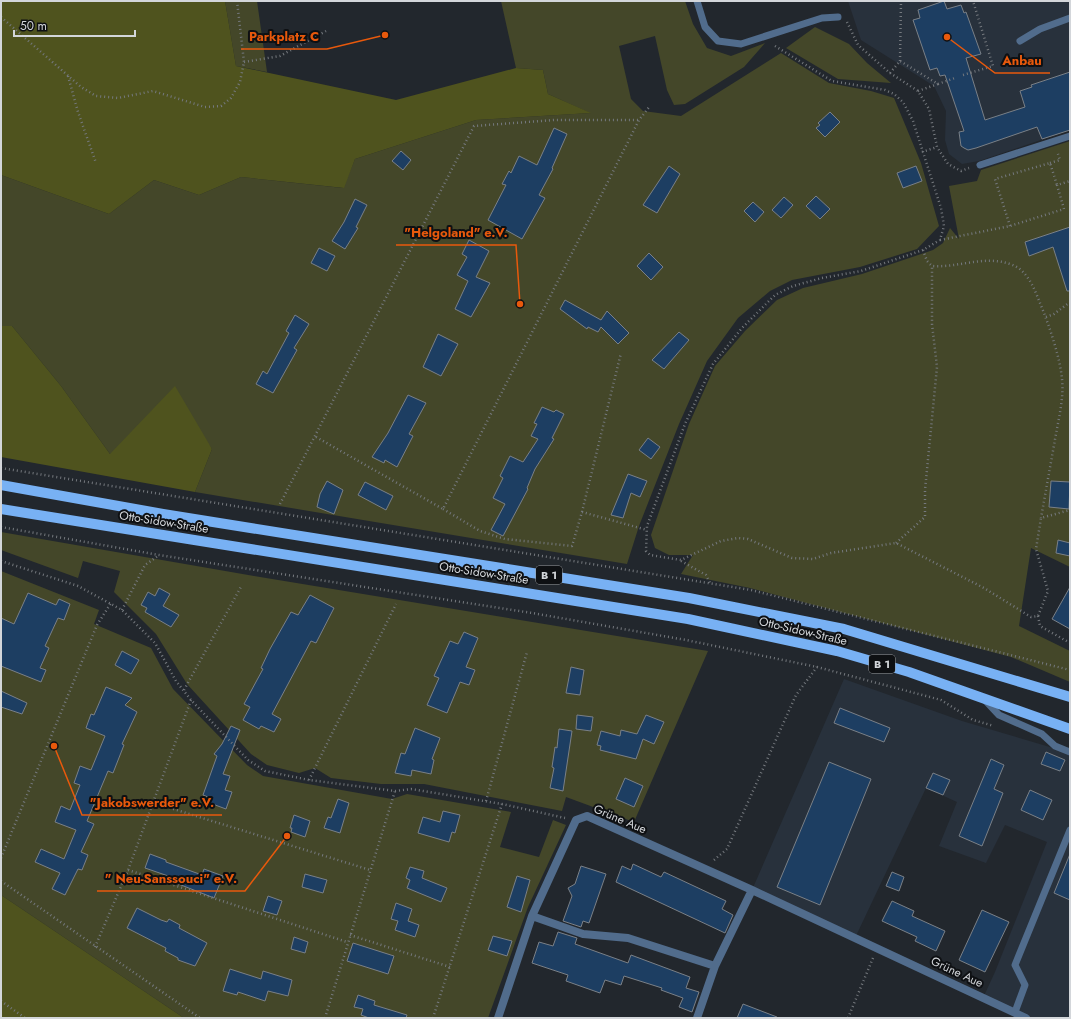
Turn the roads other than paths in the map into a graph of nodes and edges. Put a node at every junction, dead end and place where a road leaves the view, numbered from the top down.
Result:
1 (697, 1) edge
2 (842, 17) road end
3 (1070, 18) edge
4 (1020, 41) dead end
5 (1070, 136) edge
6 (980, 165) road end
7 (1, 486) edge
8 (1, 509) edge
9 (982, 696) junction
10 (1070, 697) edge
11 (1070, 729) edge
12 (1070, 752) edge
13 (1070, 830) edge
14 (752, 890) junction
15 (532, 916) junction
16 (715, 966) junction
17 (1015, 1012) junction
18 (498, 1018) edge
19 (697, 1018) edge
20 (1026, 1018) edge

1 - 2 lane
3 - 4 lane
5 - 6 lane
7 - 10 main road, Otto-Sidow-Straße / B 1
8 - 9 main road, Otto-Sidow-Straße / B 1
9 - 11 main road, Otto-Sidow-Straße / B 1
9 - 12 lane
13 - 17 lane
14 - 15 street, Grüne Aue
14 - 16 street
14 - 17 street, Grüne Aue
15 - 16 street
15 - 18 street, Grüne Aue
16 - 19 street
17 - 20 street, Grüne Aue

